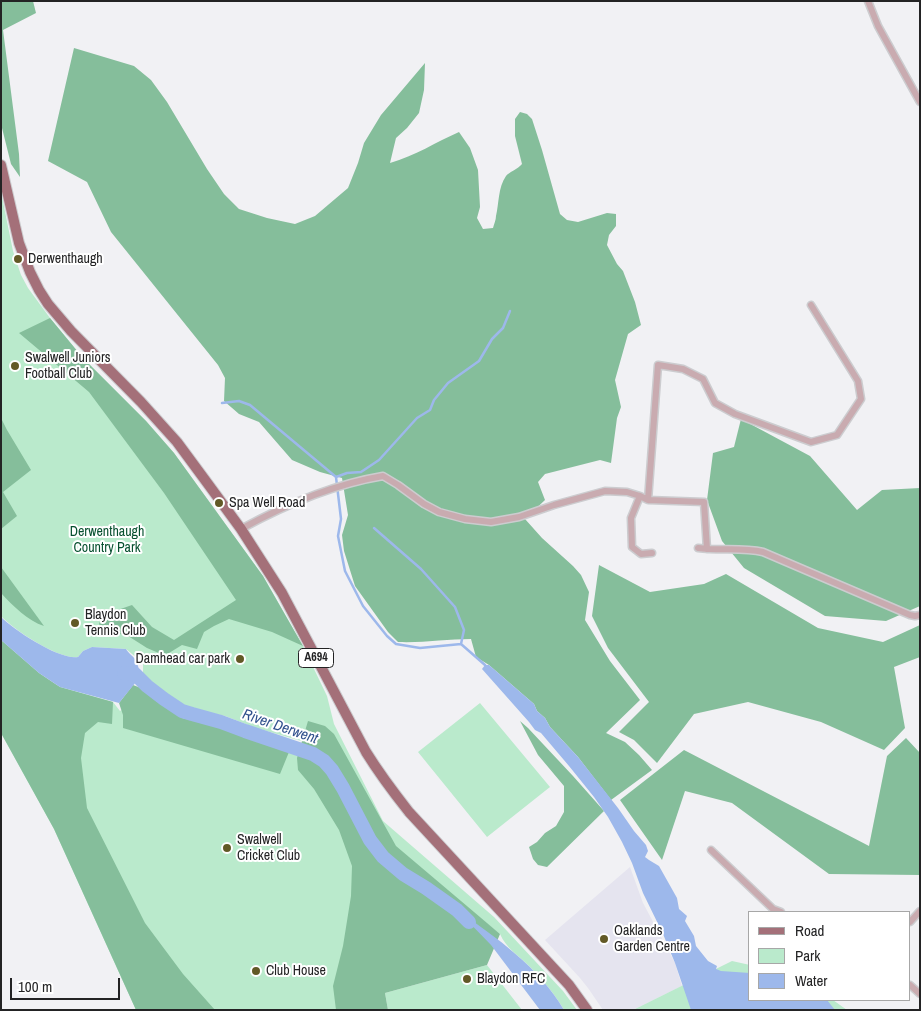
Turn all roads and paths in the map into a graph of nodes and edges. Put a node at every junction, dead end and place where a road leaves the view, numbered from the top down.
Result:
1 (868, 1) edge
2 (919, 99) edge
3 (1, 165) edge
4 (812, 305) dead end
5 (640, 496) junction
6 (648, 500) junction
7 (240, 529) junction
8 (698, 548) dead end
9 (707, 549) junction
10 (652, 553) dead end
11 (920, 615) edge
12 (711, 850) dead end
13 (778, 911) edge
14 (920, 911) edge
15 (911, 921) edge
16 (587, 1010) edge

1 - 2 street
3 - 7 main road, A694
4 - 6 street
5 - 6 street
5 - 7 street
5 - 10 street
6 - 9 street
7 - 16 main road, A694
8 - 9 street
9 - 11 street
12 - 13 street
14 - 15 street

